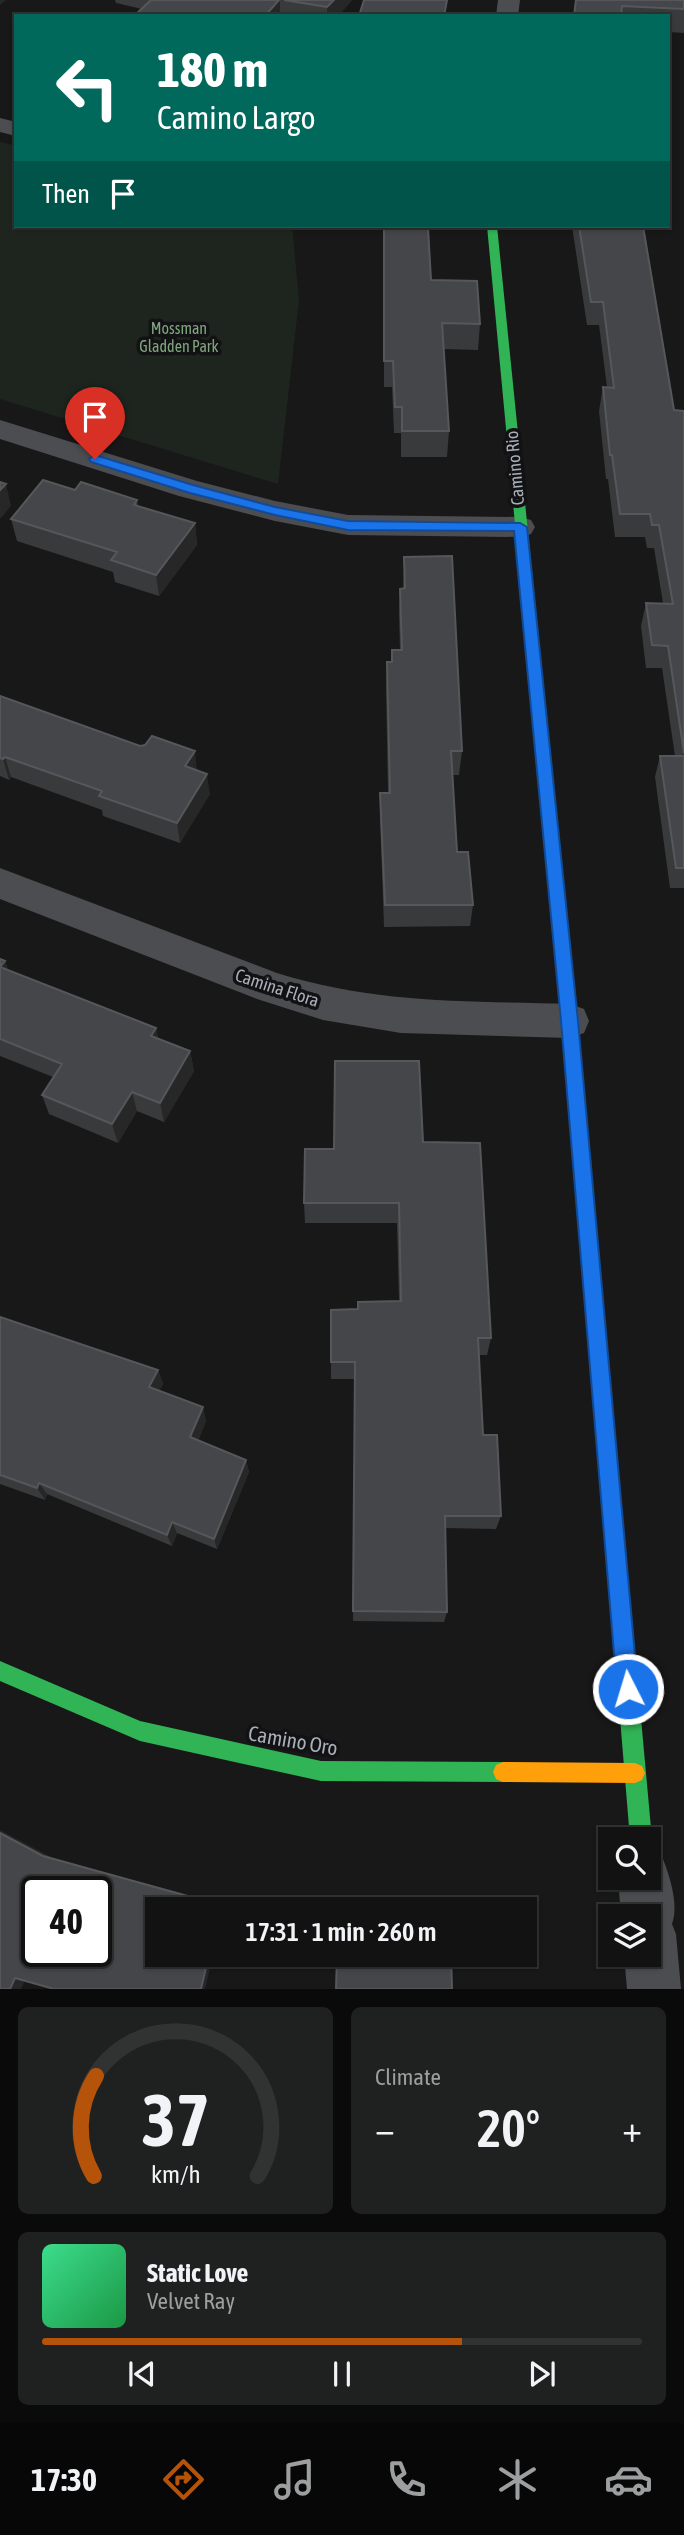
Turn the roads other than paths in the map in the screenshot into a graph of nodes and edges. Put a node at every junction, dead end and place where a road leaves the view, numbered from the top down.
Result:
1 (492, 228) edge
2 (0, 429) edge
3 (520, 527) junction
4 (0, 883) edge
5 (569, 1021) junction
6 (0, 1671) edge
7 (635, 1773) junction
8 (640, 1827) edge
9 (652, 1967) edge
10 (654, 1989) edge

1 - 3 street, Camino Rio
2 - 3 street
3 - 5 street, Camino Rio
4 - 5 street, Camina Flora
5 - 7 street, Camino Rio
6 - 7 street, Camino Oro
7 - 8 street, Camino Rio
9 - 10 street

